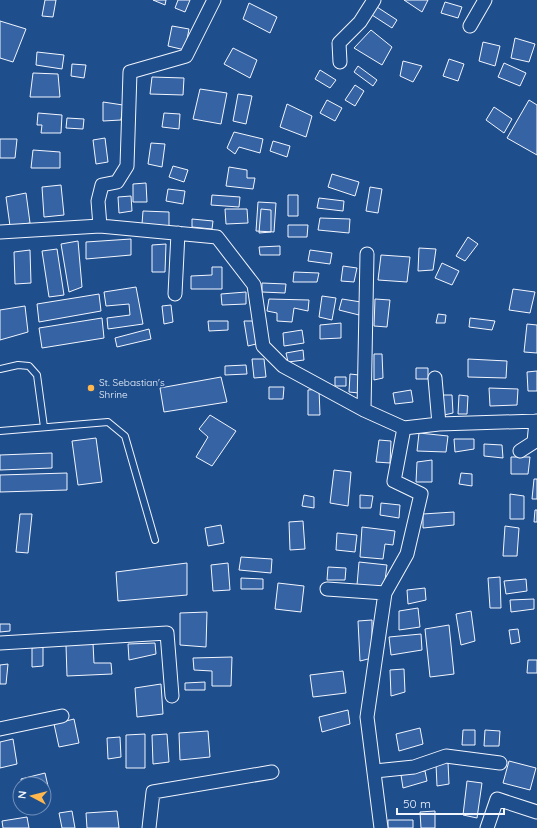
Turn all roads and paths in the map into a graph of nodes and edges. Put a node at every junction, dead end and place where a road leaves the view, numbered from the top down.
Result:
1 (214, 0) edge
2 (374, 0) edge
3 (485, 0) edge
4 (470, 26) dead end
5 (340, 62) dead end
6 (100, 226) junction
7 (0, 232) edge
8 (178, 233) junction
9 (367, 254) dead end
10 (175, 294) dead end
11 (0, 369) edge
12 (435, 378) dead end
13 (364, 410) junction
14 (537, 421) edge
15 (439, 424) junction
16 (44, 427) junction
17 (404, 428) junction
18 (0, 431) edge
19 (520, 451) dead end
20 (155, 540) dead end
21 (327, 589) dead end
22 (385, 593) junction
23 (0, 643) edge
24 (172, 696) dead end
25 (62, 716) dead end
26 (0, 729) edge
27 (500, 763) dead end
28 (374, 771) junction
29 (272, 772) dead end
30 (537, 812) edge
31 (149, 828) edge
32 (382, 828) edge
33 (487, 828) edge

1 - 6 street
2 - 5 street
3 - 4 street
6 - 7 street
6 - 8 street
8 - 10 street
8 - 13 street
9 - 13 street
11 - 16 lane
12 - 15 street
13 - 17 street
14 - 15 street
14 - 19 street
15 - 17 street
16 - 18 lane
16 - 20 lane
17 - 22 street
21 - 22 street
22 - 28 street
23 - 24 street
25 - 26 street
27 - 28 street
28 - 32 street
29 - 31 street
30 - 33 street

